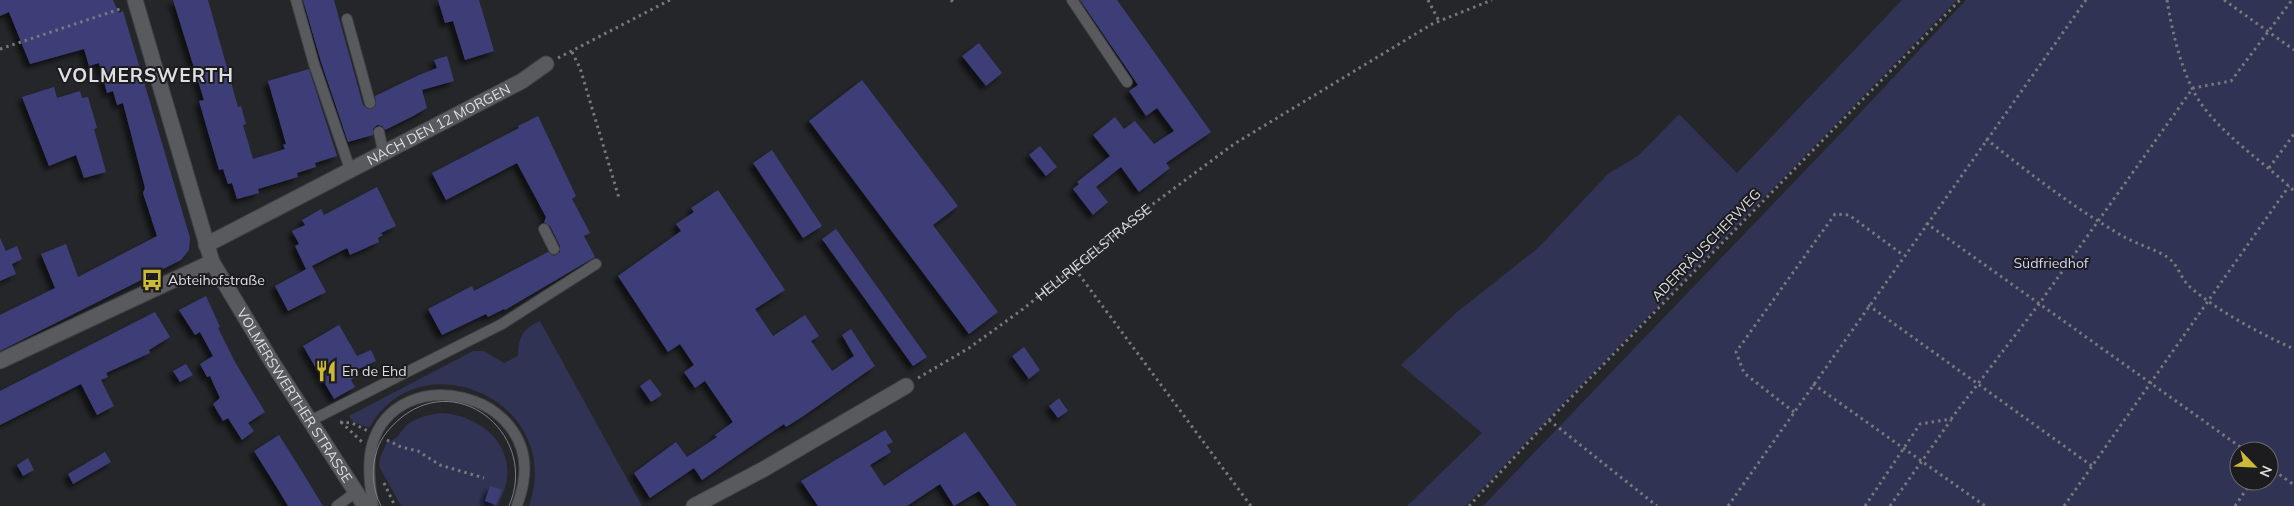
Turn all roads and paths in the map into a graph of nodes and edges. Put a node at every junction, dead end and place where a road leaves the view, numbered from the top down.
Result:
1 (296, 0) edge
2 (670, 0) edge
3 (1072, 0) edge
4 (1428, 0) edge
5 (1492, 0) edge
6 (1960, 0) edge
7 (2086, 0) edge
8 (2168, 0) edge
9 (2224, 0) edge
10 (2292, 0) edge
11 (135, 2) edge
12 (347, 19) dead end
13 (1439, 21) junction
14 (2268, 32) junction
15 (0, 49) edge
16 (2294, 50) edge
17 (572, 52) junction
18 (546, 64) joint
19 (1127, 82) dead end
20 (2193, 88) junction
21 (370, 103) dead end
22 (379, 132) dead end
23 (2294, 134) edge
24 (1986, 139) junction
25 (384, 152) junction
26 (2269, 168) junction
27 (350, 169) junction
28 (2289, 186) junction
29 (2294, 191) edge
30 (619, 198) dead end
31 (2098, 221) junction
32 (1926, 223) junction
33 (544, 229) dead end
34 (206, 245) junction
35 (554, 249) dead end
36 (1903, 255) junction
37 (212, 262) junction
38 (596, 264) dead end
39 (1075, 269) junction
40 (2209, 300) junction
41 (2039, 304) junction
42 (1868, 305) junction
43 (2294, 349) edge
44 (0, 361) edge
45 (1813, 384) junction
46 (2150, 384) junction
47 (906, 386) joint
48 (1794, 412) junction
49 (1951, 419) junction
50 (1549, 420) junction
51 (310, 421) junction
52 (377, 435) junction
53 (2232, 441) edge
54 (362, 442) dead end
55 (1904, 451) junction
56 (2092, 466) junction
57 (2279, 474) edge
58 (381, 477) dead end
59 (484, 478) dead end
60 (2294, 484) edge
61 (2245, 491) edge
62 (356, 492) junction
63 (337, 506) edge
64 (365, 506) edge
65 (373, 506) edge
66 (395, 506) edge
67 (517, 506) edge
68 (694, 506) edge
69 (1251, 506) edge
70 (1470, 506) edge
71 (1657, 506) edge
72 (1728, 506) edge
73 (1865, 506) edge
74 (1890, 506) edge
75 (1985, 506) edge
76 (2064, 506) edge
77 (2235, 506) edge

1 - 27 lane
2 - 17 path
3 - 19 lane
4 - 13 path
5 - 13 path, HELLRIEGELSTRASSE
6 - 50 path, ADERRÄUSCHERWEG
7 - 24 path
8 - 20 path
9 - 14 path
10 - 14 path
11 - 15 path
11 - 34 street, VOLMERSWERTHER STRASSE
12 - 21 lane
13 - 39 path, HELLRIEGELSTRASSE
14 - 16 path
14 - 20 path
17 - 18 path
17 - 30 path
18 - 25 street, NACH DEN 12 MORGEN
20 - 26 path
20 - 31 path
22 - 25 lane
23 - 26 path
24 - 31 path
24 - 32 path
25 - 27 street, NACH DEN 12 MORGEN
26 - 28 path
27 - 34 street, NACH DEN 12 MORGEN
28 - 29 path
28 - 40 path
31 - 40 path
31 - 41 path
32 - 36 path
32 - 41 path
33 - 35 lane
34 - 37 street, VOLMERSWERTHER STRASSE
36 - 42 path
36 - 48 path
37 - 44 street
37 - 51 street, VOLMERSWERTHER STRASSE
38 - 51 lane
39 - 47 path, HELLRIEGELSTRASSE
39 - 69 path
40 - 43 path
40 - 46 path
41 - 46 path
41 - 49 path
42 - 45 path
42 - 56 path
45 - 48 path
45 - 55 path
46 - 53 path
46 - 56 path
47 - 68 street
48 - 72 path
49 - 55 path
49 - 74 path
50 - 70 path, ADERRÄUSCHERWEG
50 - 71 path
51 - 62 street, VOLMERSWERTHER STRASSE
52 - 54 path
52 - 59 path
52 - 65 lane
52 - 67 lane
55 - 73 path
55 - 75 path
56 - 76 path
57 - 60 path
58 - 66 path
61 - 77 path
62 - 63 lane
62 - 64 street, VOLMERSWERTHER STRASSE

